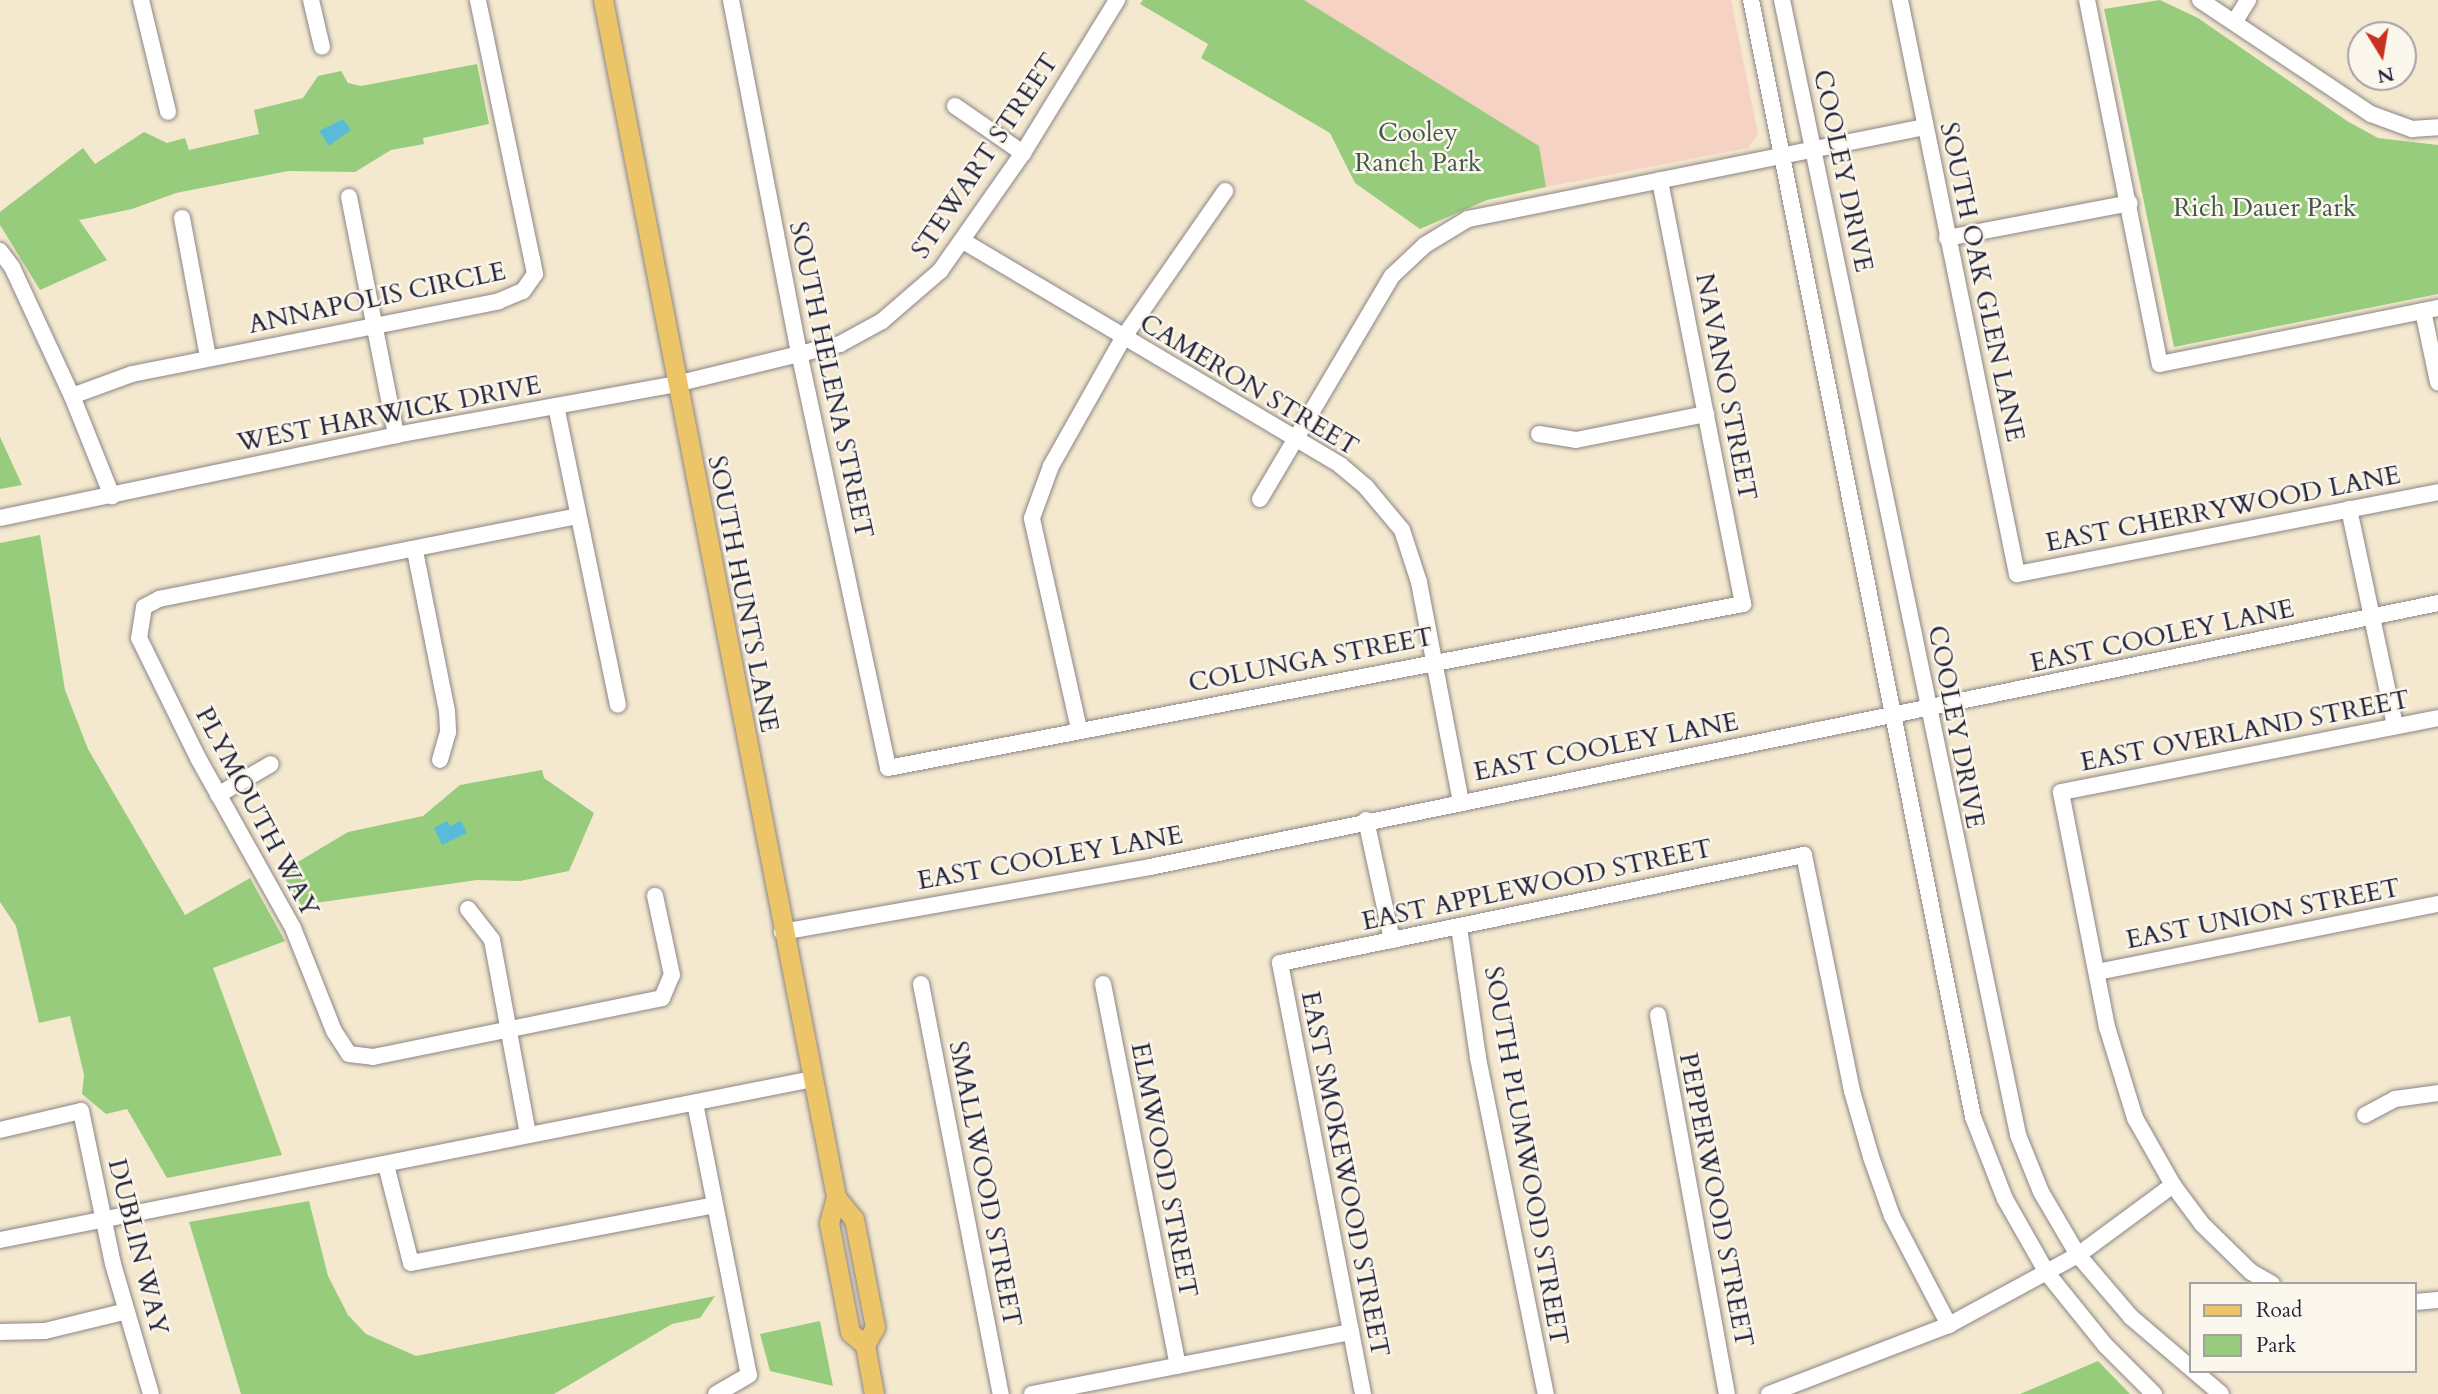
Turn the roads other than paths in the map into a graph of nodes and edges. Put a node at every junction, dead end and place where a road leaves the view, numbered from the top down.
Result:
1 (141, 0) edge
2 (311, 0) edge
3 (478, 0) edge
4 (603, 0) edge
5 (731, 0) edge
6 (1117, 0) edge
7 (1751, 0) edge
8 (1782, 0) edge
9 (1900, 0) edge
10 (2087, 0) edge
11 (2200, 0) edge
12 (2248, 0) edge
13 (2235, 22) junction
14 (323, 47) dead end
15 (955, 106) dead end
16 (167, 112) dead end
17 (1925, 127) junction
18 (2438, 127) edge
19 (1814, 149) junction
20 (1023, 153) junction
21 (1782, 157) junction
22 (1660, 180) junction
23 (1225, 191) dead end
24 (349, 197) dead end
25 (2130, 203) junction
26 (182, 218) dead end
27 (1947, 238) junction
28 (963, 241) junction
29 (0, 251) edge
30 (2431, 310) edge
31 (374, 326) junction
32 (1123, 338) junction
33 (800, 357) junction
34 (208, 358) junction
35 (2438, 382) edge
36 (676, 384) junction
37 (72, 396) junction
38 (556, 406) junction
39 (1706, 414) junction
40 (1539, 434) dead end
41 (396, 435) junction
42 (1296, 438) junction
43 (2438, 492) edge
44 (112, 496) junction
45 (1260, 499) dead end
46 (2349, 509) junction
47 (578, 516) junction
48 (0, 518) edge
49 (415, 551) junction
50 (2017, 574) joint
51 (2438, 603) edge
52 (1743, 604) joint
53 (2375, 616) junction
54 (1435, 662) junction
55 (618, 705) dead end
56 (1927, 708) junction
57 (1894, 714) junction
58 (2438, 718) edge
59 (2395, 726) junction
60 (1079, 729) junction
61 (440, 760) dead end
62 (271, 764) dead end
63 (888, 768) joint
64 (218, 795) junction
65 (1461, 802) junction
66 (1366, 820) junction
67 (655, 896) dead end
68 (2438, 904) edge
69 (467, 909) dead end
70 (1459, 927) junction
71 (782, 932) junction
72 (1392, 940) junction
73 (1280, 963) joint
74 (2097, 972) junction
75 (921, 984) dead end
76 (1103, 985) dead end
77 (1658, 1015) dead end
78 (511, 1029) junction
79 (812, 1079) junction
80 (2438, 1093) edge
81 (695, 1102) junction
82 (2365, 1115) dead end
83 (0, 1130) edge
84 (528, 1134) junction
85 (386, 1165) junction
86 (2173, 1185) junction
87 (714, 1205) junction
88 (105, 1222) junction
89 (0, 1240) edge
90 (2078, 1255) junction
91 (2047, 1273) junction
92 (2269, 1282) edge
93 (2438, 1300) edge
94 (2417, 1302) edge
95 (127, 1311) junction
96 (1950, 1325) junction
97 (0, 1332) edge
98 (1351, 1332) junction
99 (1178, 1366) junction
100 (2190, 1367) edge
101 (2196, 1373) edge
102 (151, 1394) edge
103 (716, 1394) edge
104 (874, 1394) edge
105 (1002, 1394) edge
106 (1032, 1394) edge
107 (1363, 1394) edge
108 (1546, 1394) edge
109 (1727, 1394) edge
110 (1769, 1394) edge
111 (2154, 1394) edge
112 (2221, 1394) edge

1 - 16 street
2 - 14 street
3 - 31 street, ANNAPOLIS CIRCLE
4 - 36 main road, SOUTH HUNTS LANE
5 - 33 street, SOUTH HELENA STREET
6 - 20 street, STEWART STREET
7 - 21 street
8 - 19 street, COOLEY DRIVE
9 - 17 street, SOUTH OAK GLEN LANE
10 - 25 street
11 - 13 street
12 - 13 street
13 - 18 street
15 - 20 street
17 - 19 street
17 - 27 street, SOUTH OAK GLEN LANE
19 - 21 street
19 - 56 street, COOLEY DRIVE
20 - 28 street, STEWART STREET
21 - 22 street
21 - 57 street
22 - 39 street, NAVANO STREET
22 - 42 street
23 - 32 street
24 - 31 street
25 - 27 street
25 - 30 street
26 - 34 street
27 - 50 street, SOUTH OAK GLEN LANE
28 - 32 street, CAMERON STREET
28 - 33 street, STEWART STREET
29 - 37 street
30 - 35 street
31 - 34 street, ANNAPOLIS CIRCLE
31 - 41 street
32 - 42 street, CAMERON STREET
32 - 60 street
33 - 36 street, STEWART STREET
33 - 63 street, SOUTH HELENA STREET
34 - 37 street, ANNAPOLIS CIRCLE
36 - 38 street, WEST HARWICK DRIVE
36 - 71 main road, SOUTH HUNTS LANE
37 - 44 street
38 - 41 street, WEST HARWICK DRIVE
38 - 47 street
39 - 40 street
39 - 52 street, NAVANO STREET
41 - 44 street, WEST HARWICK DRIVE
42 - 45 street
42 - 54 street, CAMERON STREET
43 - 46 street, EAST CHERRYWOOD LANE
44 - 48 street, WEST HARWICK DRIVE
46 - 50 street, EAST CHERRYWOOD LANE
46 - 53 street
47 - 49 street, PLYMOUTH WAY
47 - 55 street
49 - 61 street
49 - 64 street, PLYMOUTH WAY
51 - 53 street, EAST COOLEY LANE
52 - 54 street, COLUNGA STREET
53 - 56 street, EAST COOLEY LANE
53 - 59 street
54 - 60 street, COLUNGA STREET
54 - 65 street, CAMERON STREET
56 - 57 street, EAST COOLEY LANE
56 - 90 street, COOLEY DRIVE
57 - 65 street, EAST COOLEY LANE
57 - 91 street
58 - 59 street, EAST OVERLAND STREET
59 - 74 street, EAST OVERLAND STREET
60 - 63 street, COLUNGA STREET
62 - 64 street
64 - 78 street, PLYMOUTH WAY
65 - 66 street, EAST COOLEY LANE
66 - 71 street, EAST COOLEY LANE
66 - 72 street
67 - 78 street, PLYMOUTH WAY
68 - 74 street, EAST UNION STREET
69 - 78 street
70 - 72 street, EAST APPLEWOOD STREET
70 - 96 street, EAST APPLEWOOD STREET
70 - 108 street, SOUTH PLUMWOOD STREET
71 - 79 main road, SOUTH HUNTS LANE
72 - 73 street, EAST APPLEWOOD STREET
73 - 98 street, EAST SMOKEWOOD STREET
74 - 86 street
75 - 105 street, SMALLWOOD STREET
76 - 99 street, ELMWOOD STREET
77 - 109 street, PEPPERWOOD STREET
78 - 84 street
79 - 81 street
79 - 104 main road, SOUTH HUNTS LANE
80 - 82 street
81 - 84 street
81 - 87 street
83 - 88 street, DUBLIN WAY
84 - 85 street
85 - 87 street
85 - 88 street
86 - 90 street
86 - 92 street
87 - 103 street
88 - 89 street
88 - 95 street, DUBLIN WAY
90 - 91 street
90 - 100 street, COOLEY DRIVE
91 - 96 street
91 - 111 street
93 - 94 street
95 - 97 street
95 - 102 street, DUBLIN WAY
96 - 110 street
98 - 99 street
98 - 107 street, EAST SMOKEWOOD STREET
99 - 106 street
101 - 112 street, COOLEY DRIVE

